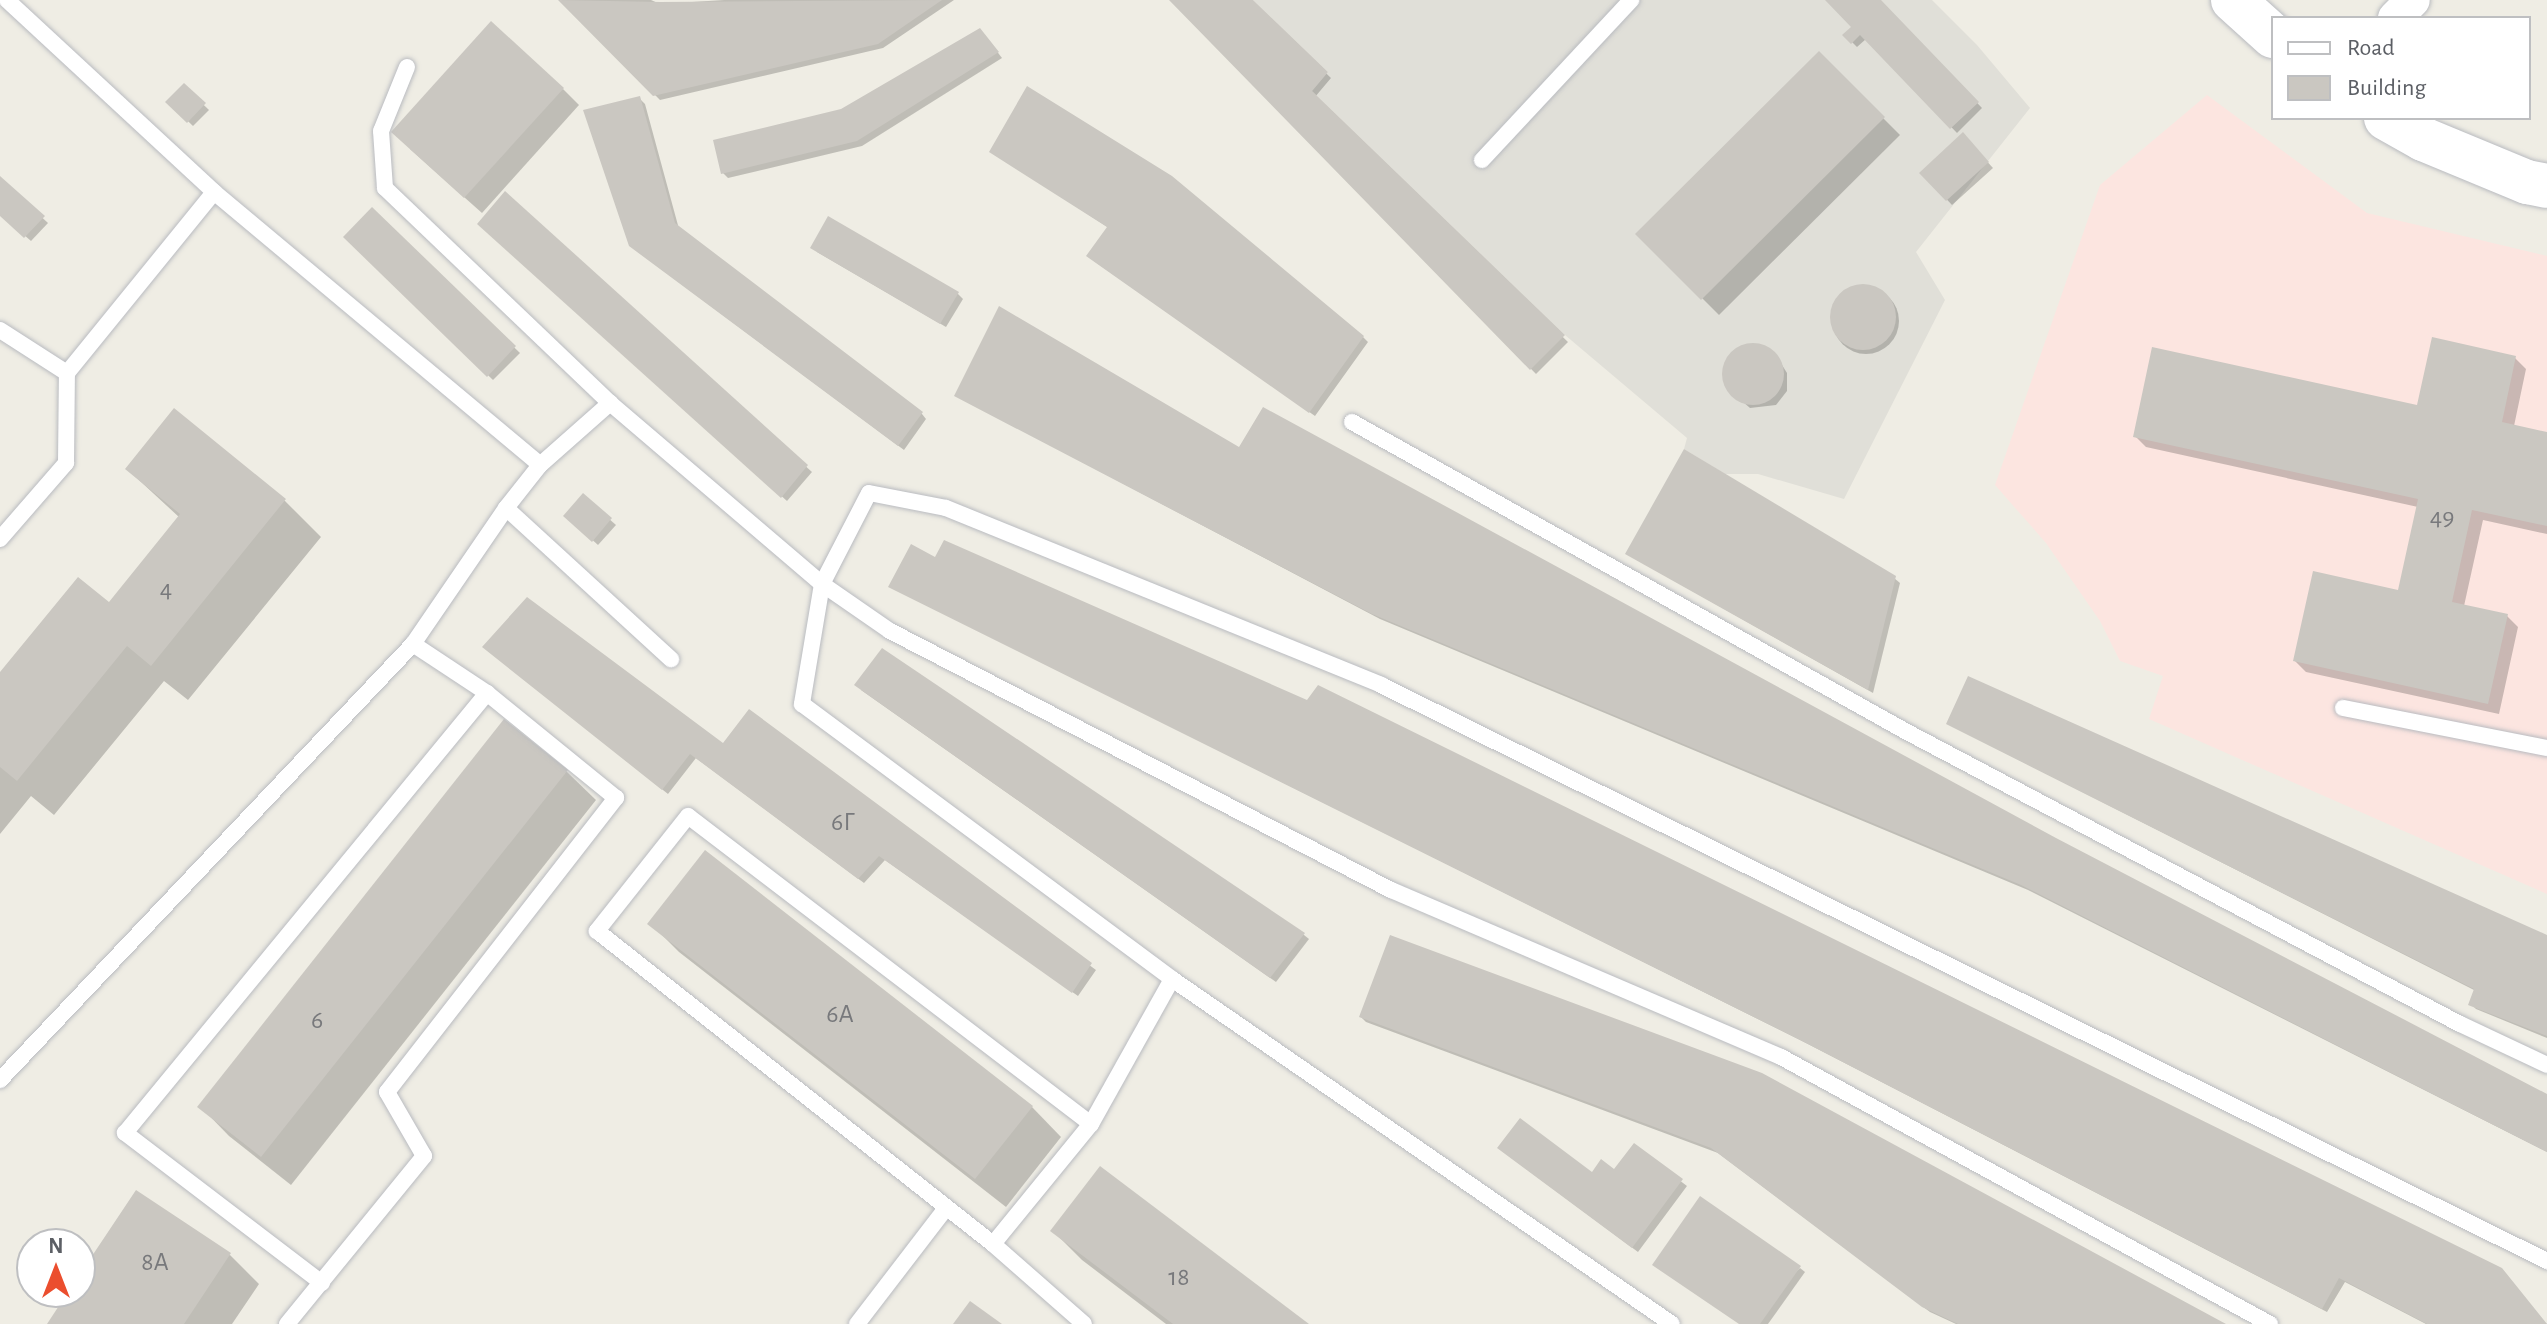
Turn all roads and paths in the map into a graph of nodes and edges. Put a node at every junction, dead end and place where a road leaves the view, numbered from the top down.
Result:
1 (7, 0) edge
2 (1631, 0) edge
3 (2233, 0) edge
4 (2413, 0) edge
5 (2397, 16) edge
6 (2271, 34) edge
7 (407, 67) dead end
8 (2390, 120) edge
9 (1482, 160) dead end
10 (2547, 186) edge
11 (214, 192) junction
12 (0, 330) edge
13 (67, 373) junction
14 (610, 403) junction
15 (1352, 422) dead end
16 (540, 465) junction
17 (506, 508) junction
18 (0, 539) edge
19 (822, 584) junction
20 (413, 644) junction
21 (671, 659) dead end
22 (487, 693) junction
23 (2343, 708) dead end
24 (2547, 748) edge
25 (1172, 979) junction
26 (2547, 1065) edge
27 (0, 1080) edge
28 (1091, 1124) junction
29 (946, 1208) junction
30 (993, 1244) junction
31 (2547, 1261) edge
32 (322, 1283) junction
33 (287, 1324) edge
34 (857, 1324) edge
35 (1084, 1324) edge
36 (1672, 1324) edge
37 (2270, 1324) edge

1 - 11 lane
2 - 9 lane
3 - 6 main road
4 - 5 street
7 - 14 lane
8 - 10 main road
11 - 13 lane
11 - 16 lane
12 - 13 lane
13 - 18 lane
14 - 16 lane
14 - 19 lane
15 - 26 lane
16 - 17 lane
17 - 20 lane
17 - 21 lane
19 - 25 lane
19 - 31 lane
19 - 37 lane
20 - 22 lane
20 - 27 lane
22 - 32 lane
22 - 32 lane
23 - 24 lane
25 - 28 lane
25 - 36 lane
28 - 29 lane
28 - 30 lane
29 - 30 lane
29 - 34 lane
30 - 35 lane
32 - 33 lane

